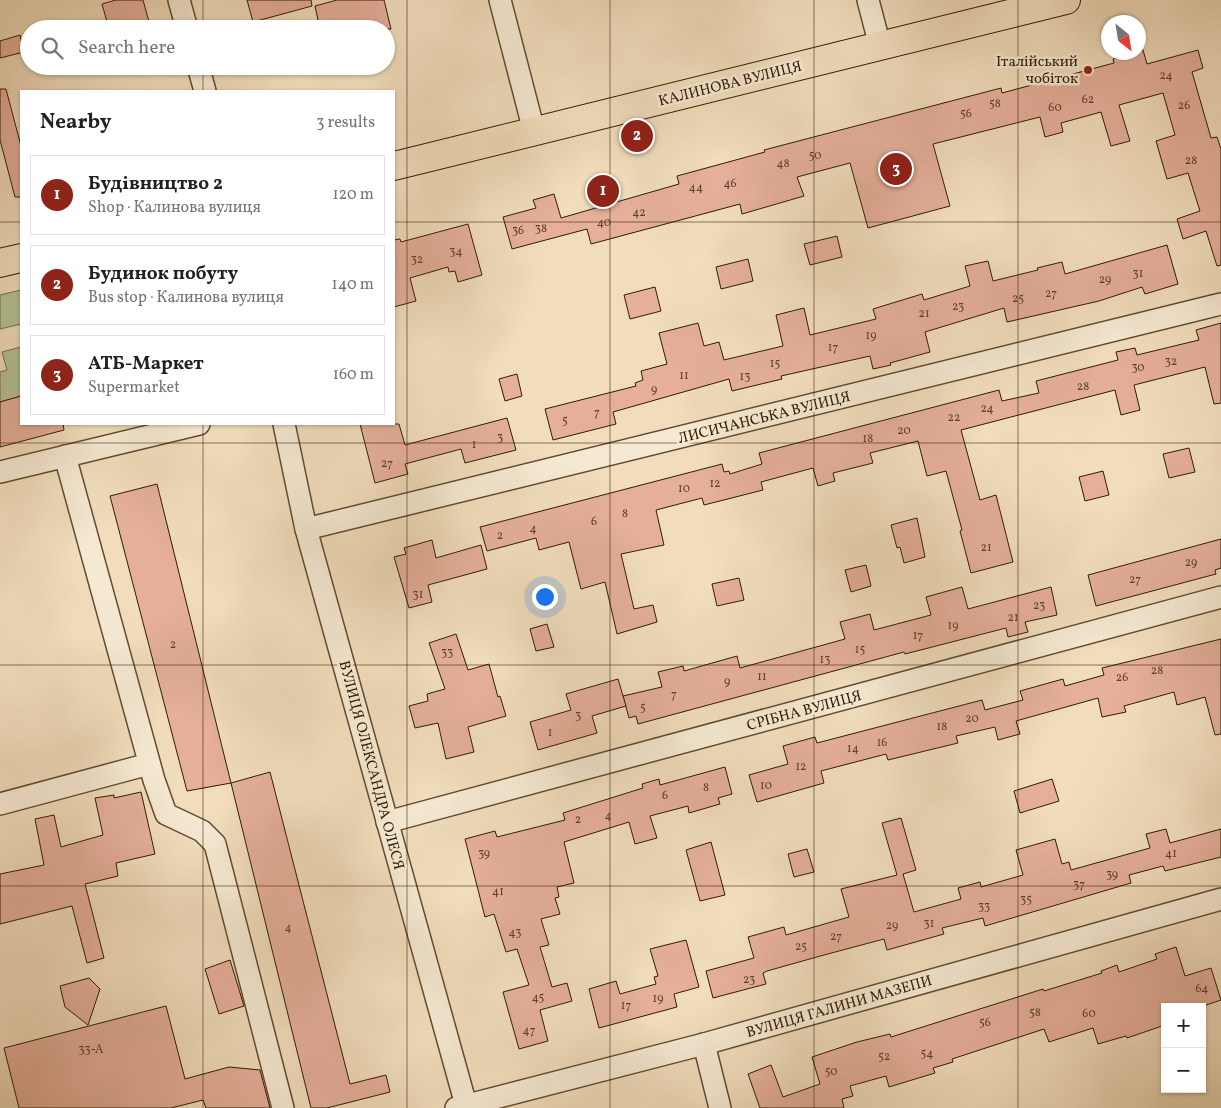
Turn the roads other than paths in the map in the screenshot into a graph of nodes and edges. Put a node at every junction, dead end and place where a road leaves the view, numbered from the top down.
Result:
1 (179, 0) edge
2 (500, 0) edge
3 (868, 0) edge
4 (1066, 0) edge
5 (185, 20) edge
6 (880, 46) junction
7 (201, 75) edge
8 (205, 90) edge
9 (534, 131) junction
10 (395, 166) edge
11 (1221, 304) edge
12 (195, 425) edge
13 (284, 425) edge
14 (65, 456) junction
15 (0, 472) edge
16 (306, 529) junction
17 (1221, 598) edge
18 (149, 764) junction
19 (0, 804) edge
20 (387, 822) junction
21 (1221, 899) edge
22 (704, 1044) junction
23 (461, 1107) edge
24 (283, 1108) edge
25 (720, 1108) edge

1 - 5 street
2 - 9 street
3 - 6 street
4 - 6 main road, КАЛИНОВА ВУЛИЦЯ
6 - 9 main road, КАЛИНОВА ВУЛИЦЯ
7 - 8 street
9 - 10 main road, КАЛИНОВА ВУЛИЦЯ
11 - 16 street, ЛИСИЧАНСЬКА ВУЛИЦЯ
12 - 14 street
13 - 16 street, ВУЛИЦЯ ОЛЕКСАНДРА ОЛЕСЯ
14 - 15 street
14 - 18 street
16 - 20 street, ВУЛИЦЯ ОЛЕКСАНДРА ОЛЕСЯ
17 - 20 street, СРІБНА ВУЛИЦЯ
18 - 19 street
18 - 24 street
20 - 23 street, ВУЛИЦЯ ОЛЕКСАНДРА ОЛЕСЯ
21 - 22 street, ВУЛИЦЯ ГАЛИНИ МАЗЕПИ
22 - 23 street, ВУЛИЦЯ ГАЛИНИ МАЗЕПИ
22 - 25 street

